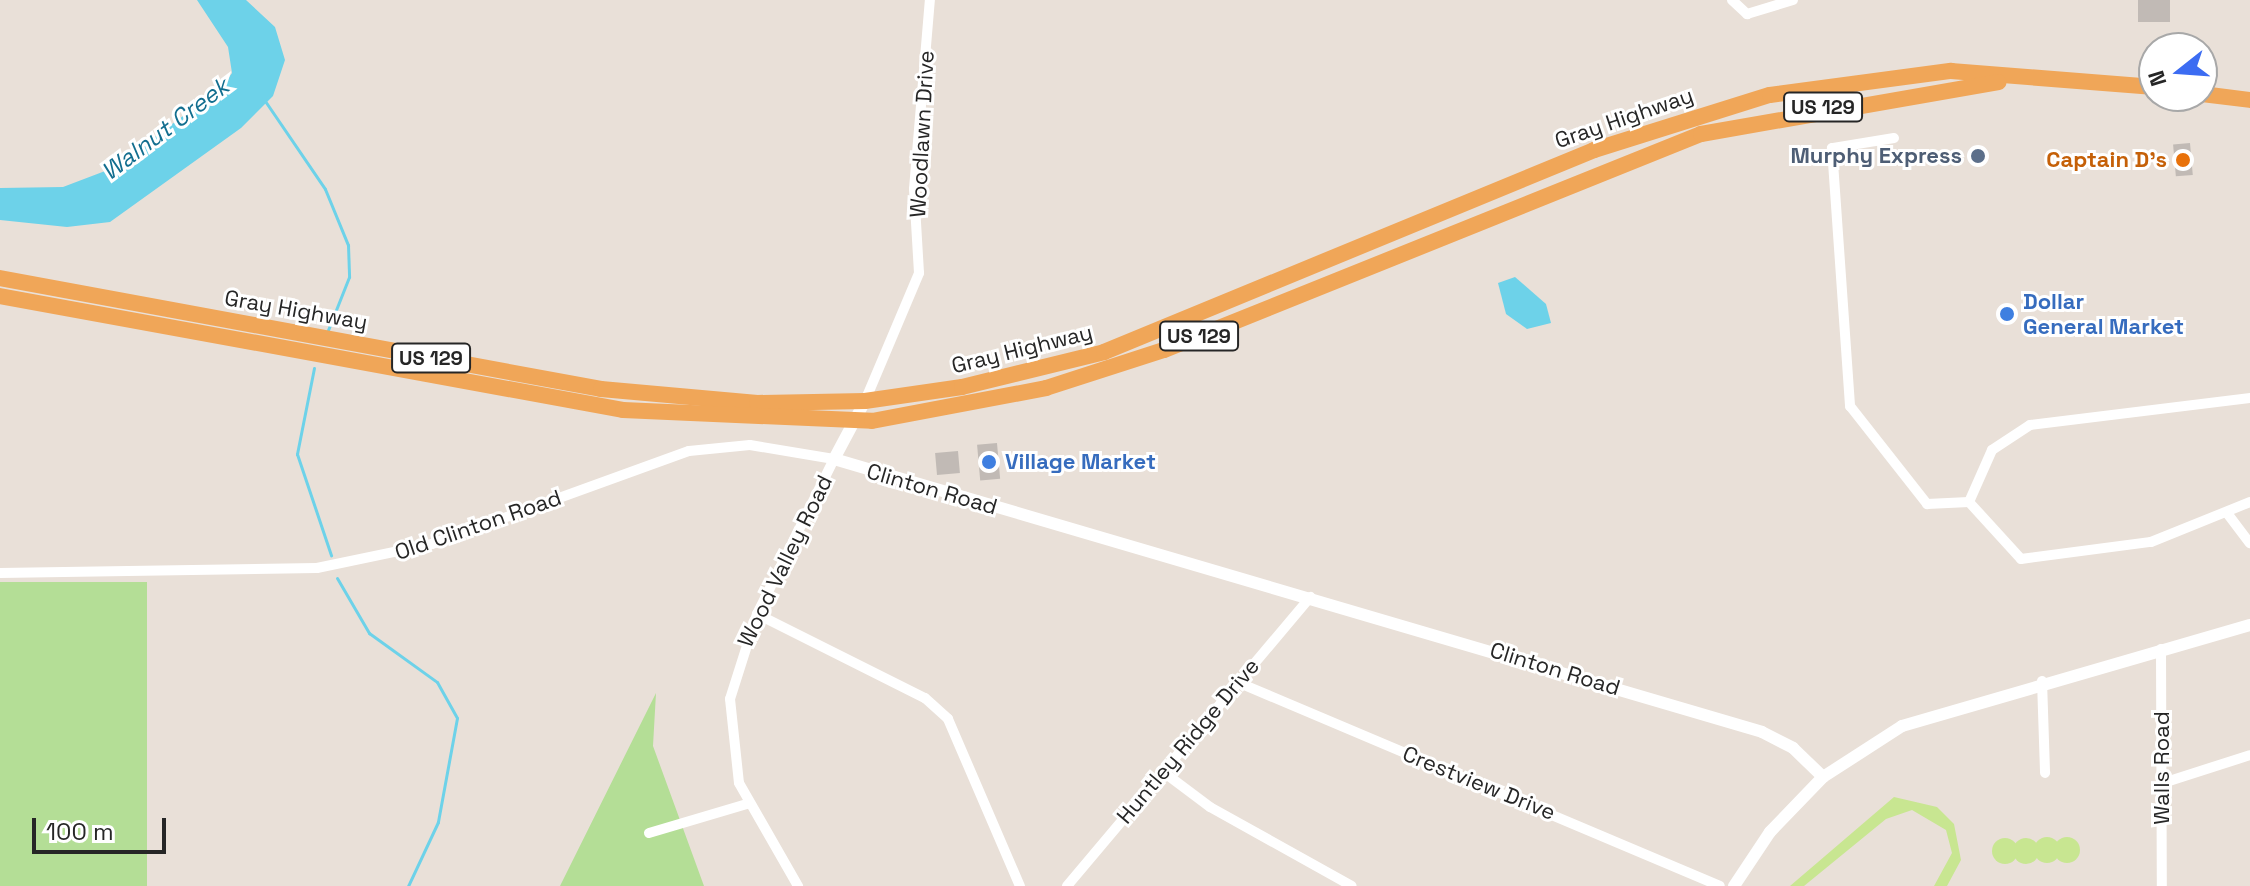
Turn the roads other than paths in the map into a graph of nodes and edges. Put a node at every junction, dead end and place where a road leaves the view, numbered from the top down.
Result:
1 (930, 0) edge
2 (1732, 0) edge
3 (1793, 0) edge
4 (2015, 79) junction
5 (2138, 86) edge
6 (2218, 96) edge
7 (2250, 100) edge
8 (1894, 138) dead end
9 (0, 278) edge
10 (0, 296) edge
11 (2250, 398) edge
12 (865, 401) junction
13 (849, 421) junction
14 (834, 459) junction
15 (1969, 502) junction
16 (2250, 502) edge
17 (2227, 513) junction
18 (2250, 543) edge
19 (0, 573) edge
20 (1310, 597) junction
21 (757, 614) junction
22 (2250, 625) edge
23 (2161, 649) junction
24 (2042, 681) junction
25 (1237, 682) junction
26 (2250, 755) edge
27 (1162, 771) junction
28 (2045, 773) dead end
29 (1823, 777) junction
30 (2163, 783) junction
31 (747, 804) junction
32 (649, 833) dead end
33 (798, 886) edge
34 (1020, 886) edge
35 (1067, 886) edge
36 (1352, 886) edge
37 (1720, 886) edge
38 (1734, 886) edge
39 (2162, 886) edge

1 - 12 street, Woodlawn Drive
2 - 3 street
4 - 5 highway, Gray Highway / US 129
4 - 12 highway, Gray Highway / US 129
4 - 13 highway, Gray Highway / US 129
6 - 7 highway
8 - 15 street
9 - 12 highway, Gray Highway / US 129
10 - 13 highway, Gray Highway / US 129
11 - 15 street
12 - 13 street
13 - 14 street
14 - 19 street, Old Clinton Road
14 - 20 street, Clinton Road
14 - 21 street, Wood Valley Road
15 - 17 street
16 - 17 street
17 - 18 street
20 - 25 street, Huntley Ridge Drive
20 - 29 street, Clinton Road
21 - 31 street, Wood Valley Road
21 - 34 street
22 - 23 street
23 - 24 street
23 - 30 street, Walls Road
24 - 28 street
24 - 29 street
25 - 27 street, Huntley Ridge Drive
25 - 37 street, Crestview Drive
26 - 30 street
27 - 35 street, Huntley Ridge Drive
27 - 36 street
29 - 38 street
30 - 39 street, Walls Road
31 - 32 street
31 - 33 street, Wood Valley Road

